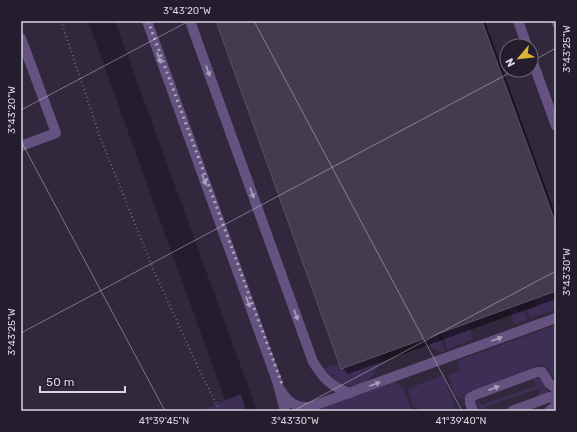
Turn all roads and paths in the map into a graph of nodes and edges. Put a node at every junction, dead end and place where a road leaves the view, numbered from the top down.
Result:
1 (61, 21) edge
2 (147, 21) edge
3 (190, 21) edge
4 (518, 21) edge
5 (21, 38) edge
6 (524, 38) edge
7 (539, 78) edge
8 (556, 126) edge
9 (21, 146) edge
10 (556, 318) edge
11 (279, 388) junction
12 (556, 389) edge
13 (350, 393) junction
14 (556, 399) edge
15 (556, 406) edge
16 (301, 409) edge
17 (220, 411) edge
18 (285, 411) edge
19 (473, 411) edge
20 (512, 411) edge
21 (549, 411) edge

1 - 17 path
2 -> 11 lane
3 -> 13 lane
4 - 6 lane
5 - 9 lane
7 - 8 lane
13 -> 10 lane
11 - 16 lane
11 - 18 lane
19 -> 12 lane
13 - 16 lane
14 - 20 lane
15 - 21 lane

